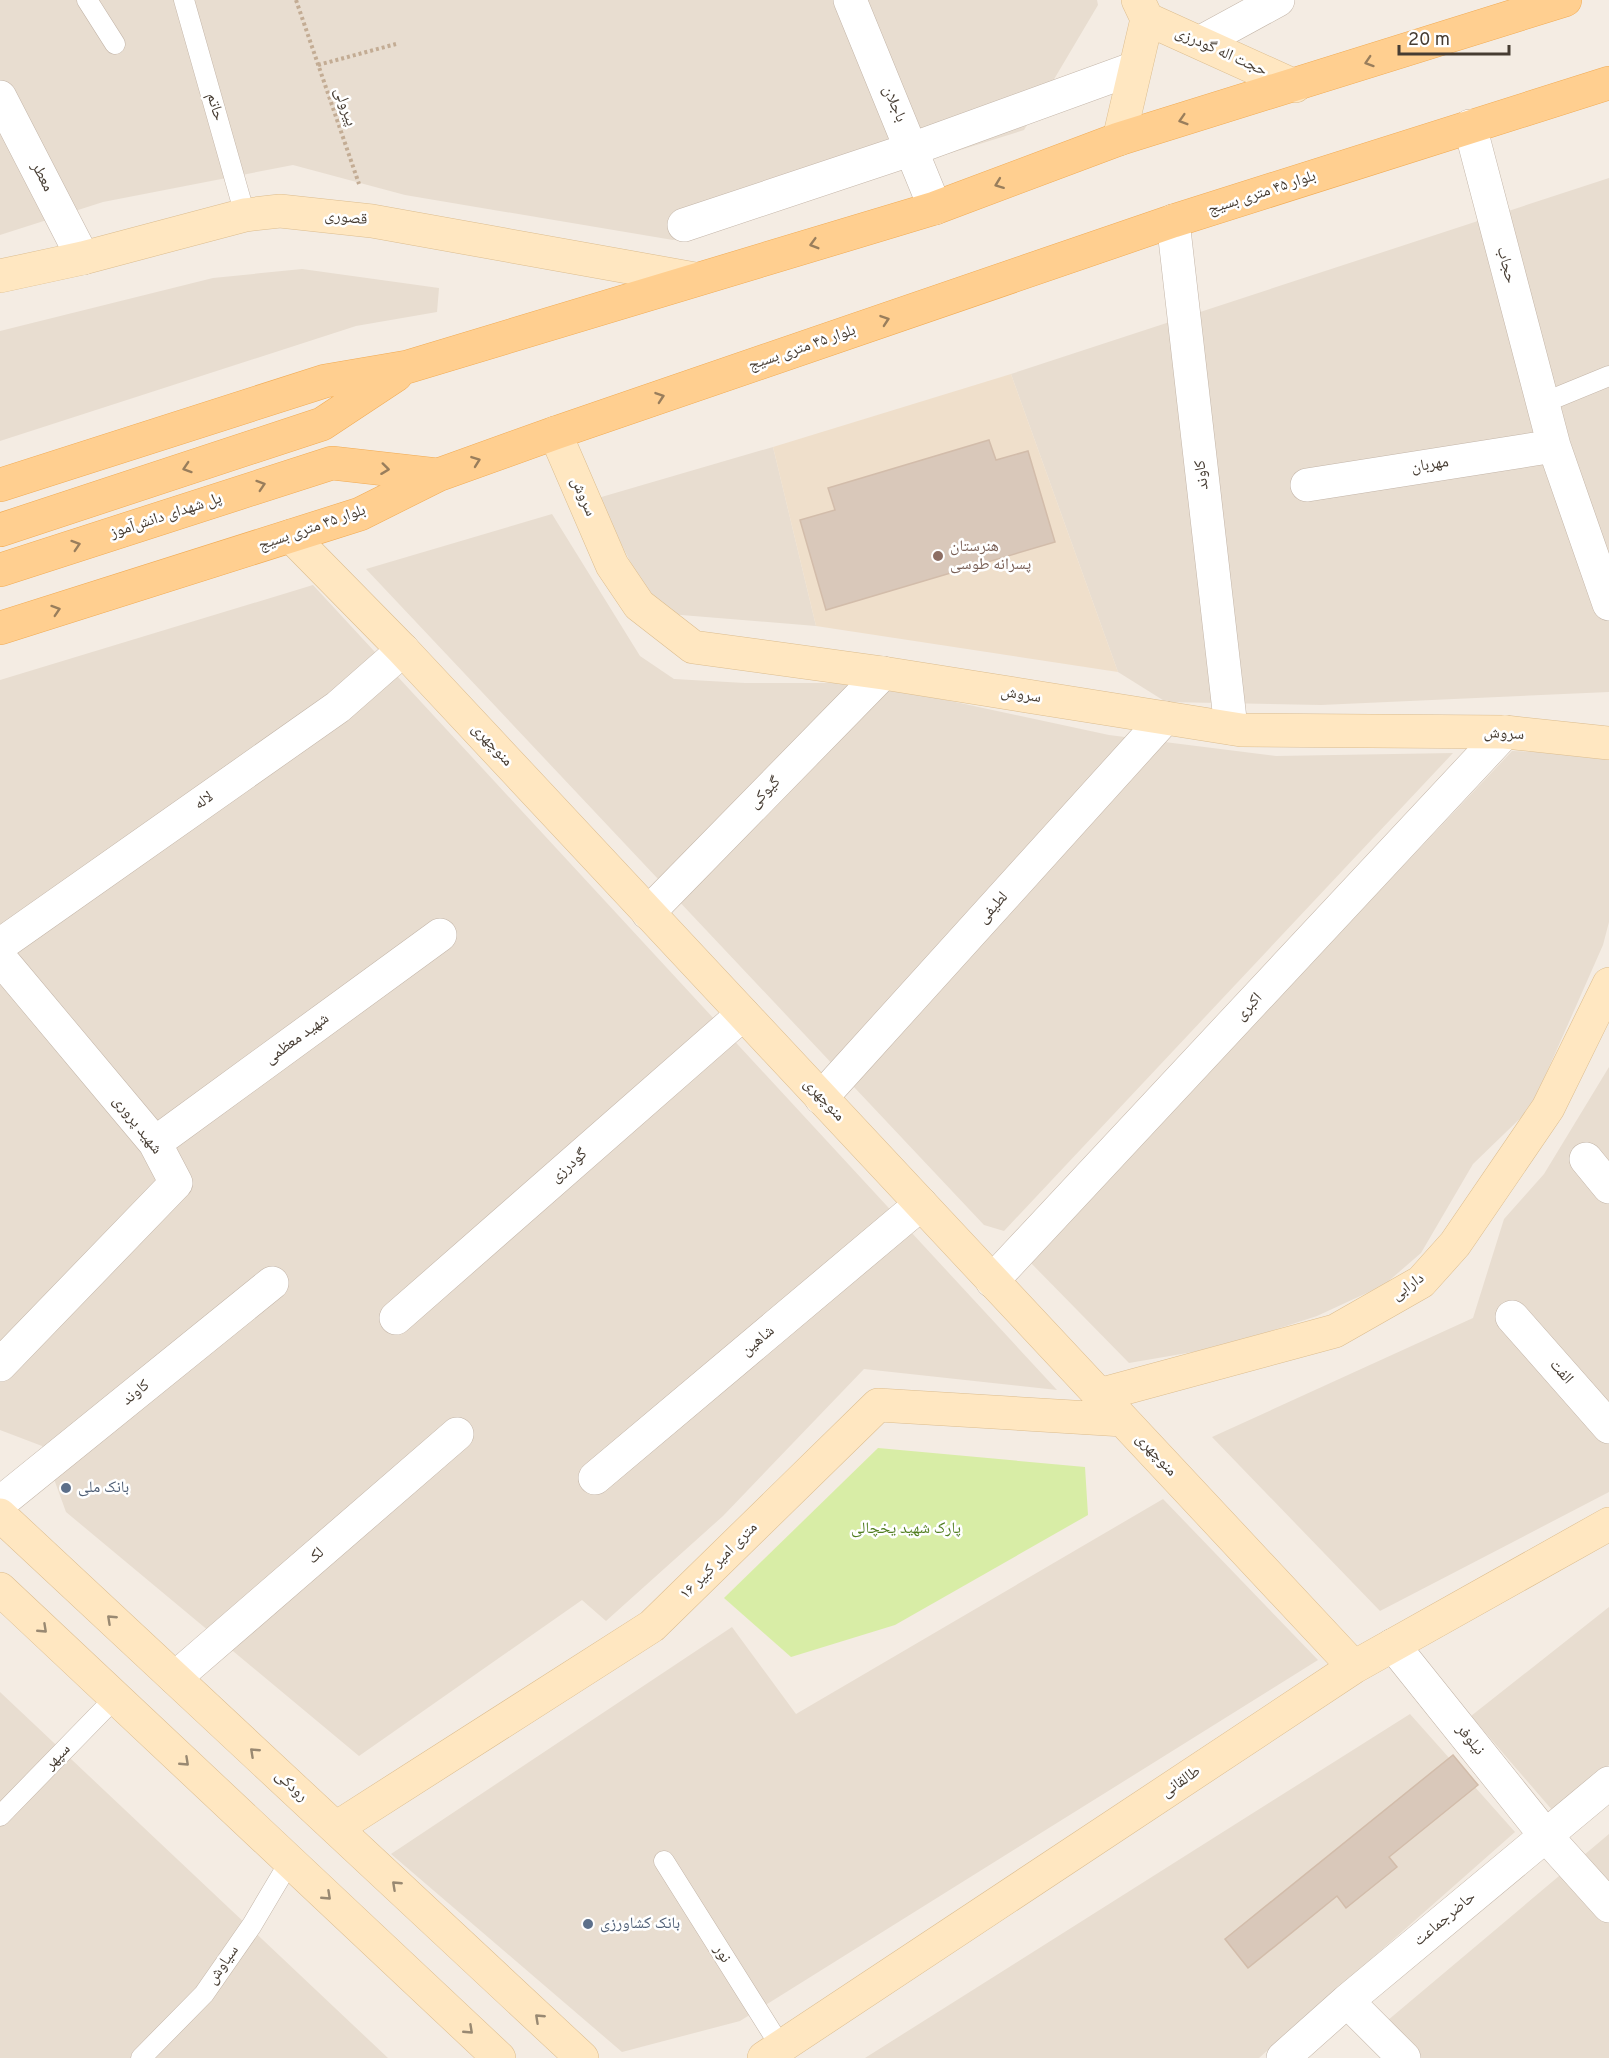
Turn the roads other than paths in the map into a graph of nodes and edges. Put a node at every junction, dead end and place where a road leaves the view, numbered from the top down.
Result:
1 (87, 0) edge
2 (184, 0) edge
3 (850, 0) edge
4 (1278, 0) edge
5 (1565, 0) edge
6 (1518, 7) edge
7 (1142, 10) edge
8 (1201, 42) junction
9 (115, 44) dead end
10 (1135, 68) junction
11 (1609, 83) edge
12 (1295, 86) junction
13 (0, 97) edge
14 (1470, 126) junction
15 (1119, 139) junction
16 (912, 149) junction
17 (935, 208) junction
18 (245, 215) junction
19 (1173, 221) junction
20 (684, 225) dead end
21 (83, 258) junction
22 (0, 276) edge
23 (695, 279) junction
24 (407, 367) junction
25 (1609, 376) edge
26 (1543, 403) junction
27 (555, 433) junction
28 (1554, 446) junction
29 (438, 475) junction
30 (0, 485) edge
31 (1307, 485) dead end
32 (0, 530) edge
33 (291, 536) junction
34 (0, 570) edge
35 (1609, 604) edge
36 (0, 628) edge
37 (403, 650) junction
38 (883, 673) junction
39 (1165, 718) junction
40 (1231, 728) junction
41 (1505, 732) junction
42 (1609, 743) edge
43 (648, 913) junction
44 (440, 935) dead end
45 (0, 945) edge
46 (0, 958) edge
47 (1609, 984) edge
48 (743, 1014) junction
49 (821, 1098) junction
50 (154, 1143) junction
51 (1586, 1159) dead end
52 (1609, 1187) edge
53 (921, 1204) junction
54 (992, 1281) junction
55 (272, 1283) dead end
56 (1512, 1317) dead end
57 (396, 1318) dead end
58 (0, 1365) edge
59 (1099, 1395) junction
60 (1123, 1420) junction
61 (1609, 1427) edge
62 (457, 1434) dead end
63 (595, 1478) dead end
64 (0, 1503) edge
65 (0, 1515) edge
66 (1609, 1524) edge
67 (0, 1589) edge
68 (1393, 1645) junction
69 (1354, 1667) junction
70 (175, 1678) junction
71 (116, 1697) junction
72 (1609, 1783) edge
73 (0, 1816) edge
74 (336, 1828) junction
75 (1546, 1836) junction
76 (290, 1861) junction
77 (664, 1861) dead end
78 (1609, 1906) edge
79 (1347, 2001) junction
80 (772, 2052) edge
81 (141, 2058) edge
82 (499, 2058) edge
83 (582, 2058) edge
84 (1283, 2058) edge
85 (1404, 2058) edge

1 - 9 lane
2 - 18 lane, حاتم
3 - 16 street, باجلان
4 - 8 street
5 - 6 main road
6 -> 12 main road
7 - 8 street, حجت اله گودرزی
7 - 10 street, حجت اله گودرزی
8 - 12 street, حجت اله گودرزی
10 - 15 street, حجت اله گودرزی
10 - 16 street
11 - 14 main road, بلوار ۴۵ متری بسیج
12 -> 15 main road
13 - 21 street, معطر
14 - 19 main road, بلوار ۴۵ متری بسیج
14 - 26 street, حجاب
15 -> 17 main road
16 - 17 street, باجلان
16 - 20 street
17 -> 23 main road
18 - 21 street, قصوری
18 - 23 street, قصوری
27 -> 19 main road, بلوار ۴۵ متری بسیج
19 - 40 street, کاوند
21 - 22 street, قصوری
23 - 24 main road
24 - 30 main road
24 -> 32 main road
25 - 26 lane
26 - 28 street, حجاب
29 -> 27 main road, بلوار ۴۵ متری بسیج
27 - 38 street, سروش
28 - 31 street, مهربان
28 - 35 street, حجاب
29 - 33 main road, بلوار ۴۵ متری بسیج
34 -> 29 main road, پل شهدای دانش‌آموز
36 -> 33 main road, بلوار ۴۵ متری بسیج
33 - 37 street, منوچهری
37 - 43 street, منوچهری
37 - 45 street, لاله
38 - 39 street, سروش
38 - 43 street, گیوکی
39 - 40 street, سروش
39 - 49 street, لطیفی
40 - 41 street, سروش
41 - 42 street, سروش
41 - 54 street, اکبری
43 - 48 street, منوچهری
44 - 50 street, شهید معظمی
46 - 50 street, شهید پروری
47 - 59 street, دارابی
48 - 49 street, منوچهری
48 - 57 street, گودرزی
49 - 53 street, منوچهری
50 - 58 street, شهید پروری
51 - 52 street
53 - 54 street, منوچهری
53 - 63 street, شاهین
54 - 59 street, منوچهری
55 - 64 street, کاوند
56 - 61 street, الفت
59 - 60 street, منوچهری
60 - 69 street, منوچهری
60 - 74 street, ۱۶ متری امیر کبیر
62 - 70 street, لک
70 -> 65 street, رودکی
66 - 68 street, طالقانی
67 -> 71 street
68 - 69 street, طالقانی
68 - 75 street, نیلوفر
69 - 80 street, طالقانی
74 -> 70 street, رودکی
71 - 73 lane, سپهر
71 -> 76 street
72 - 75 street, حاضرجماعت
83 -> 74 street, رودکی
75 - 78 street, نیلوفر
75 - 79 street, حاضرجماعت
76 - 81 lane, سیاوش
76 -> 82 street
77 - 80 lane, نور
79 - 84 street, حاضرجماعت
79 - 85 street

